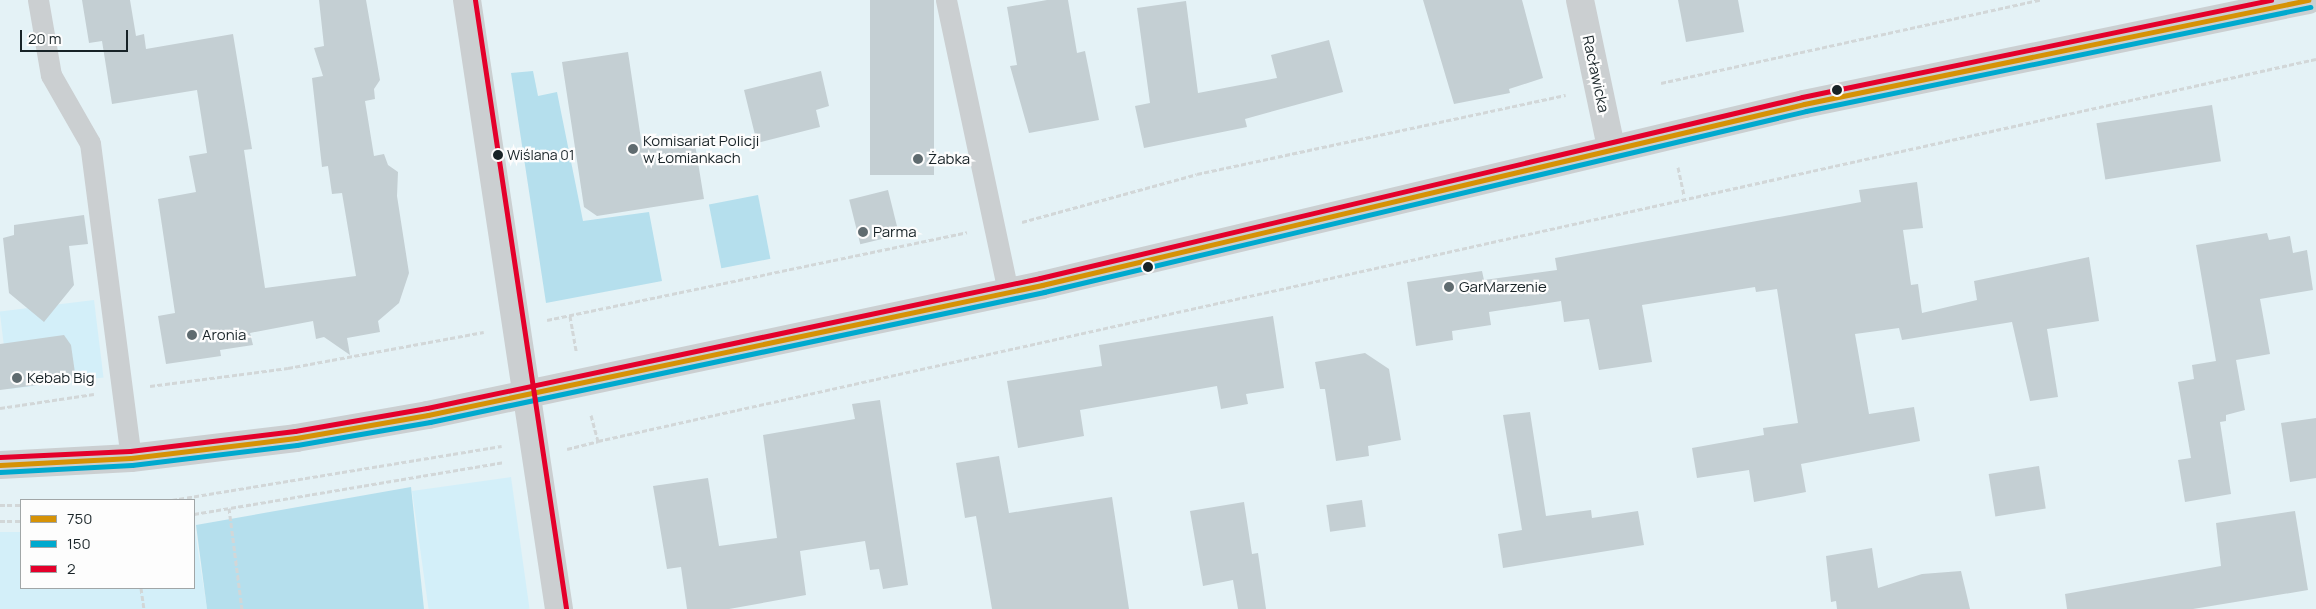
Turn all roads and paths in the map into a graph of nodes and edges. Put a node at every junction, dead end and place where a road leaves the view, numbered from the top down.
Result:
1 (38, 0) edge
2 (467, 0) edge
3 (946, 0) edge
4 (1580, 0) edge
5 (2040, 0) edge
6 (2308, 0) edge
7 (2225, 8) edge
8 (2316, 59) edge
9 (1660, 83) dead end
10 (1574, 94) dead end
11 (1611, 147) junction
12 (1677, 163) dead end
13 (1684, 196) junction
14 (994, 227) junction
15 (1008, 292) junction
16 (570, 316) junction
17 (543, 321) dead end
18 (488, 331) dead end
19 (576, 354) dead end
20 (122, 390) junction
21 (528, 392) junction
22 (0, 408) edge
23 (591, 415) dead end
24 (598, 441) junction
25 (565, 449) dead end
26 (525, 451) junction
27 (131, 458) junction
28 (0, 466) edge
29 (179, 499) edge
30 (0, 505) edge
31 (20, 505) edge
32 (228, 508) junction
33 (195, 514) edge
34 (0, 521) edge
35 (20, 521) edge
36 (141, 589) edge
37 (144, 609) edge
38 (242, 609) edge
39 (559, 609) edge

1 - 20 lane
2 - 21 street
3 - 14 lane
4 - 11 street, Racławicka
5 - 9 path
6 - 7 street
7 - 11 street
8 - 13 path
10 - 14 path
11 - 15 street
12 - 13 path
13 - 24 path
14 - 15 lane
14 - 16 path
15 - 21 street
16 - 17 path
16 - 19 path
18 - 20 path
20 - 22 path
20 - 27 lane
21 - 26 street
21 - 27 street
23 - 24 path
24 - 25 path
26 - 29 path
26 - 32 path
26 - 39 street
27 - 28 street
30 - 31 path
32 - 33 path
32 - 38 path
34 - 35 path
36 - 37 path

